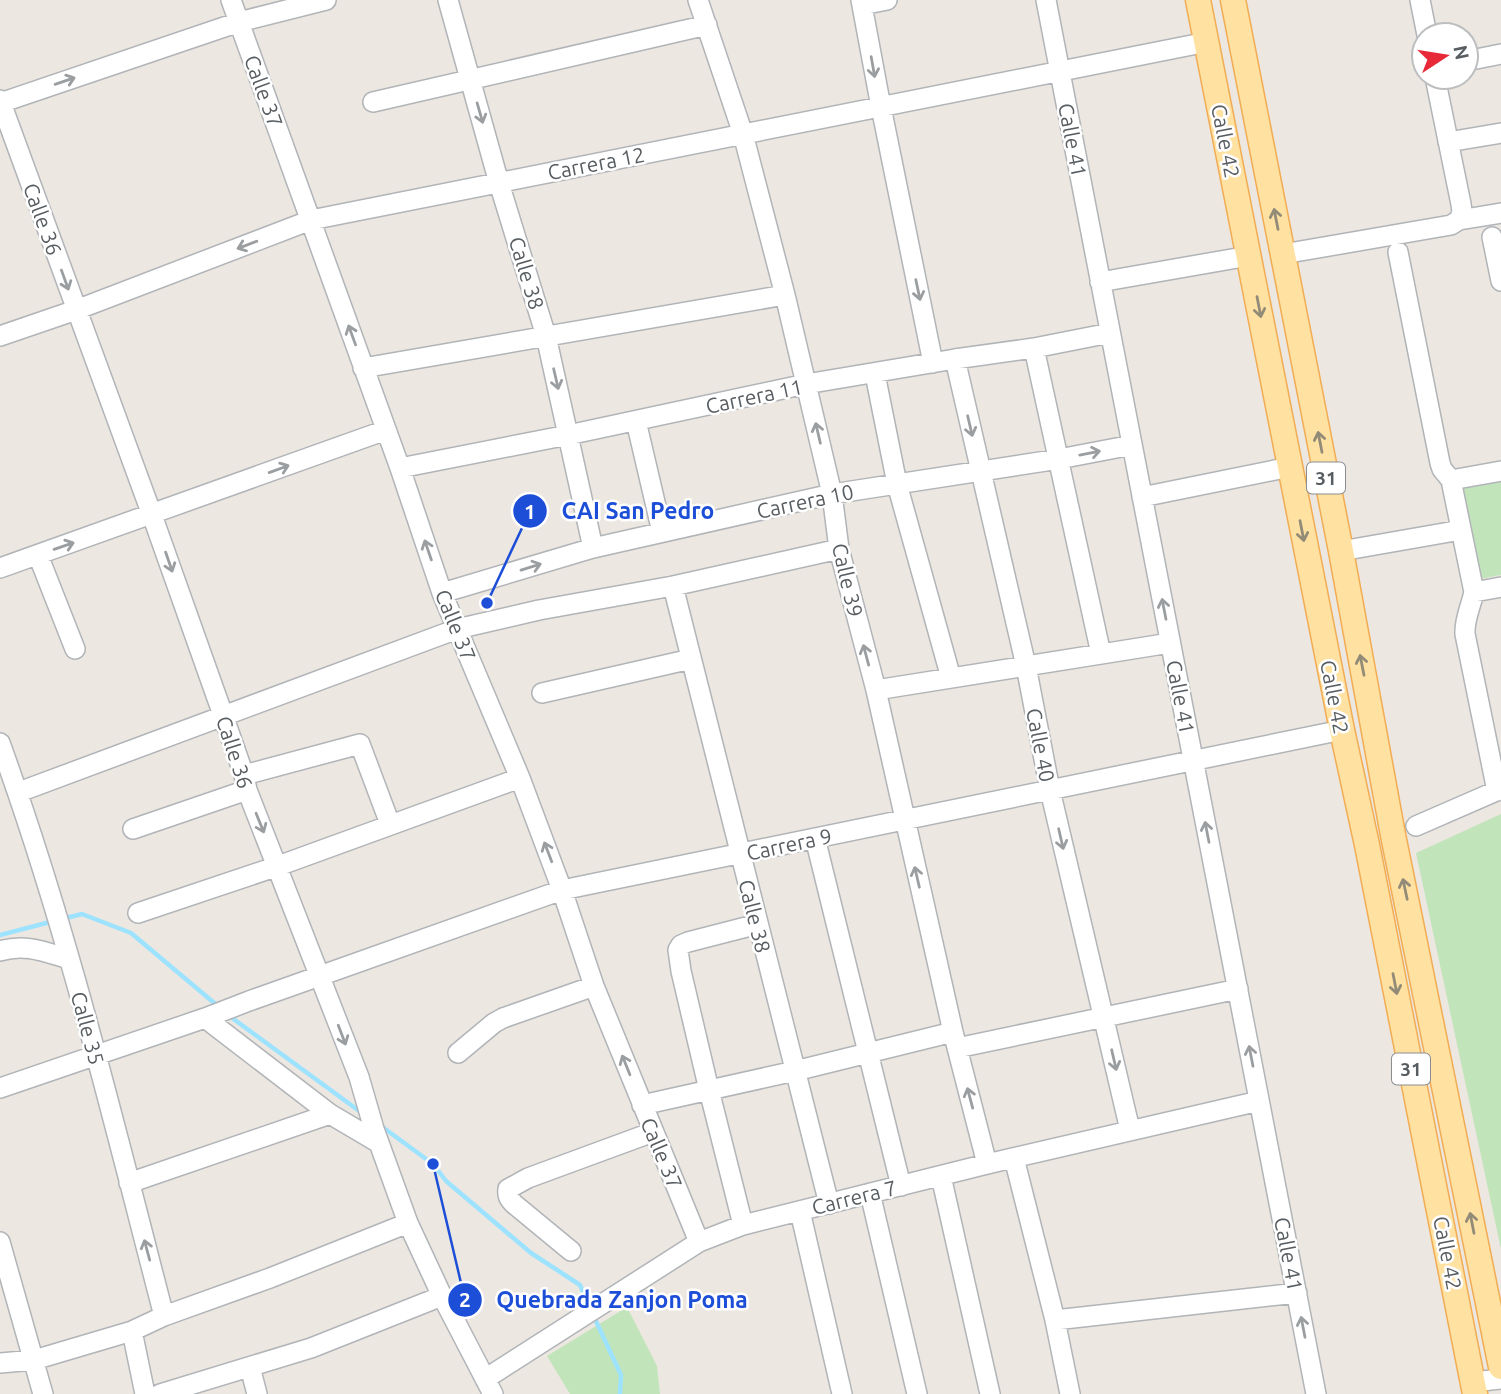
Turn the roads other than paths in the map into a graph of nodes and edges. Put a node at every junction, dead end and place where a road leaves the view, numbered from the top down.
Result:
1 (231, 0) edge
2 (326, 0) edge
3 (448, 0) edge
4 (698, 0) edge
5 (887, 0) edge
6 (1046, 0) edge
7 (1198, 0) edge
8 (1233, 0) edge
9 (1420, 0) edge
10 (861, 3) edge
11 (1424, 21) edge
12 (239, 22) junction
13 (706, 25) junction
14 (1207, 42) junction
15 (1501, 54) edge
16 (1480, 58) edge
17 (1059, 71) junction
18 (470, 79) junction
19 (1439, 91) edge
20 (0, 102) edge
21 (373, 102) dead end
22 (881, 107) junction
23 (1501, 132) edge
24 (743, 134) junction
25 (1448, 142) junction
26 (499, 183) junction
27 (1460, 212) junction
28 (1501, 213) edge
29 (311, 220) junction
30 (1492, 237) dead end
31 (1398, 252) dead end
32 (1283, 254) junction
33 (1249, 256) junction
34 (1501, 281) edge
35 (1100, 282) junction
36 (785, 295) junction
37 (76, 310) junction
38 (1110, 333) junction
39 (0, 336) edge
40 (546, 336) junction
41 (1034, 348) junction
42 (955, 359) junction
43 (933, 363) junction
44 (363, 368) junction
45 (875, 374) junction
46 (806, 384) junction
47 (636, 421) junction
48 (386, 430) junction
49 (568, 435) junction
50 (1132, 445) junction
51 (1059, 459) junction
52 (1290, 467) junction
53 (400, 468) junction
54 (1501, 471) edge
55 (981, 472) junction
56 (1451, 480) junction
57 (897, 484) junction
58 (832, 494) junction
59 (1142, 497) junction
60 (152, 515) junction
61 (1461, 530) junction
62 (662, 532) junction
63 (593, 548) junction
64 (839, 549) junction
65 (1340, 551) junction
66 (38, 555) junction
67 (0, 568) edge
68 (673, 586) junction
69 (1501, 587) edge
70 (1475, 592) junction
71 (442, 593) junction
72 (457, 629) junction
73 (1170, 643) junction
74 (75, 649) dead end
75 (1101, 654) junction
76 (691, 659) junction
77 (1026, 666) junction
78 (951, 678) junction
79 (876, 690) junction
80 (542, 693) dead end
81 (223, 715) junction
82 (1342, 730) junction
83 (0, 743) edge
84 (1193, 761) junction
85 (520, 778) junction
86 (246, 782) junction
87 (1050, 790) junction
88 (1499, 790) edge
89 (19, 792) junction
90 (904, 820) junction
91 (390, 824) junction
92 (1416, 826) dead end
93 (133, 829) dead end
94 (815, 838) junction
95 (740, 854) junction
96 (278, 866) junction
97 (562, 890) junction
98 (138, 913) dead end
99 (758, 924) junction
100 (0, 951) edge
101 (69, 959) junction
102 (320, 976) junction
103 (594, 986) junction
104 (1238, 989) junction
105 (211, 1016) junction
106 (1104, 1018) junction
107 (955, 1040) junction
108 (458, 1053) dead end
109 (868, 1053) junction
110 (96, 1054) junction
111 (795, 1071) junction
112 (0, 1088) edge
113 (709, 1090) junction
114 (1259, 1101) junction
115 (642, 1105) junction
116 (330, 1114) junction
117 (1130, 1130) junction
118 (653, 1132) junction
119 (377, 1136) junction
120 (1014, 1158) junction
121 (987, 1164) junction
122 (940, 1176) junction
123 (129, 1183) junction
124 (901, 1186) junction
125 (870, 1194) junction
126 (829, 1204) junction
127 (800, 1211) junction
128 (408, 1223) junction
129 (743, 1225) junction
130 (0, 1242) edge
131 (699, 1242) junction
132 (571, 1251) dead end
133 (1297, 1293) junction
134 (442, 1296) junction
135 (164, 1316) junction
136 (1055, 1320) junction
137 (132, 1331) junction
138 (34, 1360) junction
139 (0, 1363) edge
140 (250, 1367) junction
141 (1501, 1367) edge
142 (1501, 1380) edge
143 (489, 1387) edge
144 (1474, 1388) edge
145 (43, 1394) edge
146 (145, 1394) edge
147 (160, 1394) edge
148 (257, 1394) edge
149 (842, 1394) edge
150 (917, 1394) edge
151 (990, 1394) edge
152 (1070, 1394) edge
153 (1316, 1394) edge

1 - 12 street, Calle 37
2 - 12 street
3 - 18 street, Calle 38
4 - 13 street, Calle 39
5 - 10 street
6 - 17 street, Calle 41
7 - 14 main road, Calle 42 / 31
32 -> 8 main road, Calle 42 / 31
9 - 11 street
10 -> 22 street
20 -> 12 street
12 - 29 street, Calle 37
13 - 18 street
13 - 24 street, Calle 39
14 - 17 street, Carrera 12
14 - 33 main road, Calle 42 / 31
15 - 16 street
17 - 22 street, Carrera 12
17 - 35 street, Calle 41
18 - 21 street
18 -> 26 street, Calle 38
19 - 25 street
20 -> 37 street, Calle 36
22 - 24 street, Carrera 12
22 -> 43 street
23 - 25 street
24 - 26 street, Carrera 12
24 - 36 street, Calle 39
25 - 27 street
26 - 29 street, Carrera 12
26 - 40 street, Calle 38
27 - 28 street
27 - 32 street
29 -> 37 street, Carrera 12
44 -> 29 street, Calle 37
30 - 34 street
31 - 56 street
65 -> 32 main road, Calle 42 / 31
33 - 35 street
33 -> 52 main road, Calle 42 / 31
35 - 38 street, Calle 41
36 - 40 street
36 - 46 street, Calle 39
37 - 39 street, Carrera 12
37 - 60 street, Calle 36
38 - 41 street, Carrera 11
38 - 50 street, Calle 41
40 - 44 street
40 -> 49 street, Calle 38
41 - 42 street, Carrera 11
41 - 51 street
42 - 43 street, Carrera 11
42 -> 55 street, Calle 40
43 - 45 street, Carrera 11
44 - 48 street, Calle 37
45 - 46 street, Carrera 11
45 - 57 street
46 - 47 street, Carrera 11
58 -> 46 street, Calle 39
47 - 49 street, Carrera 11
47 - 62 street
48 - 53 street, Calle 37
60 -> 48 street
49 - 53 street, Carrera 11
49 - 63 street, Calle 38
51 -> 50 street, Carrera 10
50 - 59 street, Calle 41
51 - 55 street, Carrera 10
51 - 75 street
52 - 59 street
52 -> 82 main road, Calle 42 / 31
71 -> 53 street, Calle 37
54 - 56 street
55 - 57 street, Carrera 10
55 - 77 street, Calle 40
56 - 61 street
57 - 58 street, Carrera 10
57 - 78 street
58 - 62 street, Carrera 10
58 - 64 street, Calle 39
73 -> 59 street, Calle 41
66 -> 60 street
60 -> 81 street, Calle 36
61 - 65 street
61 - 70 street
62 - 63 street, Carrera 10
71 -> 63 street, Carrera 10
64 - 68 street
79 -> 64 street, Calle 39
141 -> 65 main road, Calle 42 / 31
66 - 67 street
66 - 74 street
68 - 72 street
68 - 76 street, Calle 38
69 - 70 street
70 - 88 street
71 - 72 street, Calle 37
72 - 81 street
72 - 85 street, Calle 37
73 - 75 street
73 - 84 street, Calle 41
75 - 77 street
76 - 80 street
76 - 95 street, Calle 38
77 - 78 street
77 - 87 street, Calle 40
78 - 79 street
79 - 90 street, Calle 39
81 - 86 street, Calle 36
81 - 89 street
82 - 84 street, Carrera 9
82 -> 144 main road, Calle 42 / 31
83 - 89 street, Calle 35
84 - 87 street, Carrera 9
104 -> 84 street, Calle 41
85 - 91 street
97 -> 85 street, Calle 37
86 - 91 street
86 - 93 street
86 -> 96 street, Calle 36
87 - 90 street, Carrera 9
87 -> 106 street, Calle 40
88 - 92 street
89 - 101 street, Calle 35
90 - 94 street, Carrera 9
107 -> 90 street, Calle 39
91 - 96 street
94 - 95 street, Carrera 9
94 - 109 street
95 - 97 street, Carrera 9
95 - 99 street, Calle 38
96 - 98 street
96 - 102 street, Calle 36
97 - 102 street, Carrera 9
97 - 103 street, Calle 37
99 - 111 street, Calle 38
99 - 113 street
100 - 101 street
101 - 110 street, Calle 35
102 - 105 street, Carrera 9
102 -> 119 street, Calle 36
103 - 108 street
115 -> 103 street, Calle 37
104 - 106 street
114 -> 104 street, Calle 41
105 - 110 street, Carrera 9
105 - 116 street
106 - 107 street
106 -> 117 street, Calle 40
107 - 109 street
121 -> 107 street, Calle 39
109 - 111 street
109 - 124 street
110 - 112 street, Carrera 9
110 - 123 street, Calle 35
111 - 113 street
111 - 126 street, Calle 38
113 - 115 street
113 - 129 street
114 - 117 street, Carrera 7
114 - 133 street, Calle 41
115 - 118 street, Calle 37
116 - 119 street
116 - 123 street
117 - 120 street, Carrera 7
118 - 131 street, Calle 37
118 - 132 street
119 - 128 street, Calle 36
120 - 121 street, Carrera 7
120 - 136 street
121 - 122 street, Carrera 7
122 - 124 street, Carrera 7
122 - 151 street
135 -> 123 street, Calle 35
124 - 125 street, Carrera 7
125 - 126 street, Carrera 7
125 - 150 street
126 - 127 street, Carrera 7
127 - 129 street, Carrera 7
127 - 149 street
128 - 134 street, Calle 36
128 - 135 street
129 - 131 street, Carrera 7
130 - 138 street
131 - 143 street, Carrera 7
133 - 136 street
153 -> 133 street, Calle 41
134 - 140 street
134 - 143 street, Calle 36
135 - 137 street
136 - 152 street
137 - 138 street
137 - 146 street
138 - 139 street
138 - 145 street
140 - 147 street
140 - 148 street
142 - 144 street

